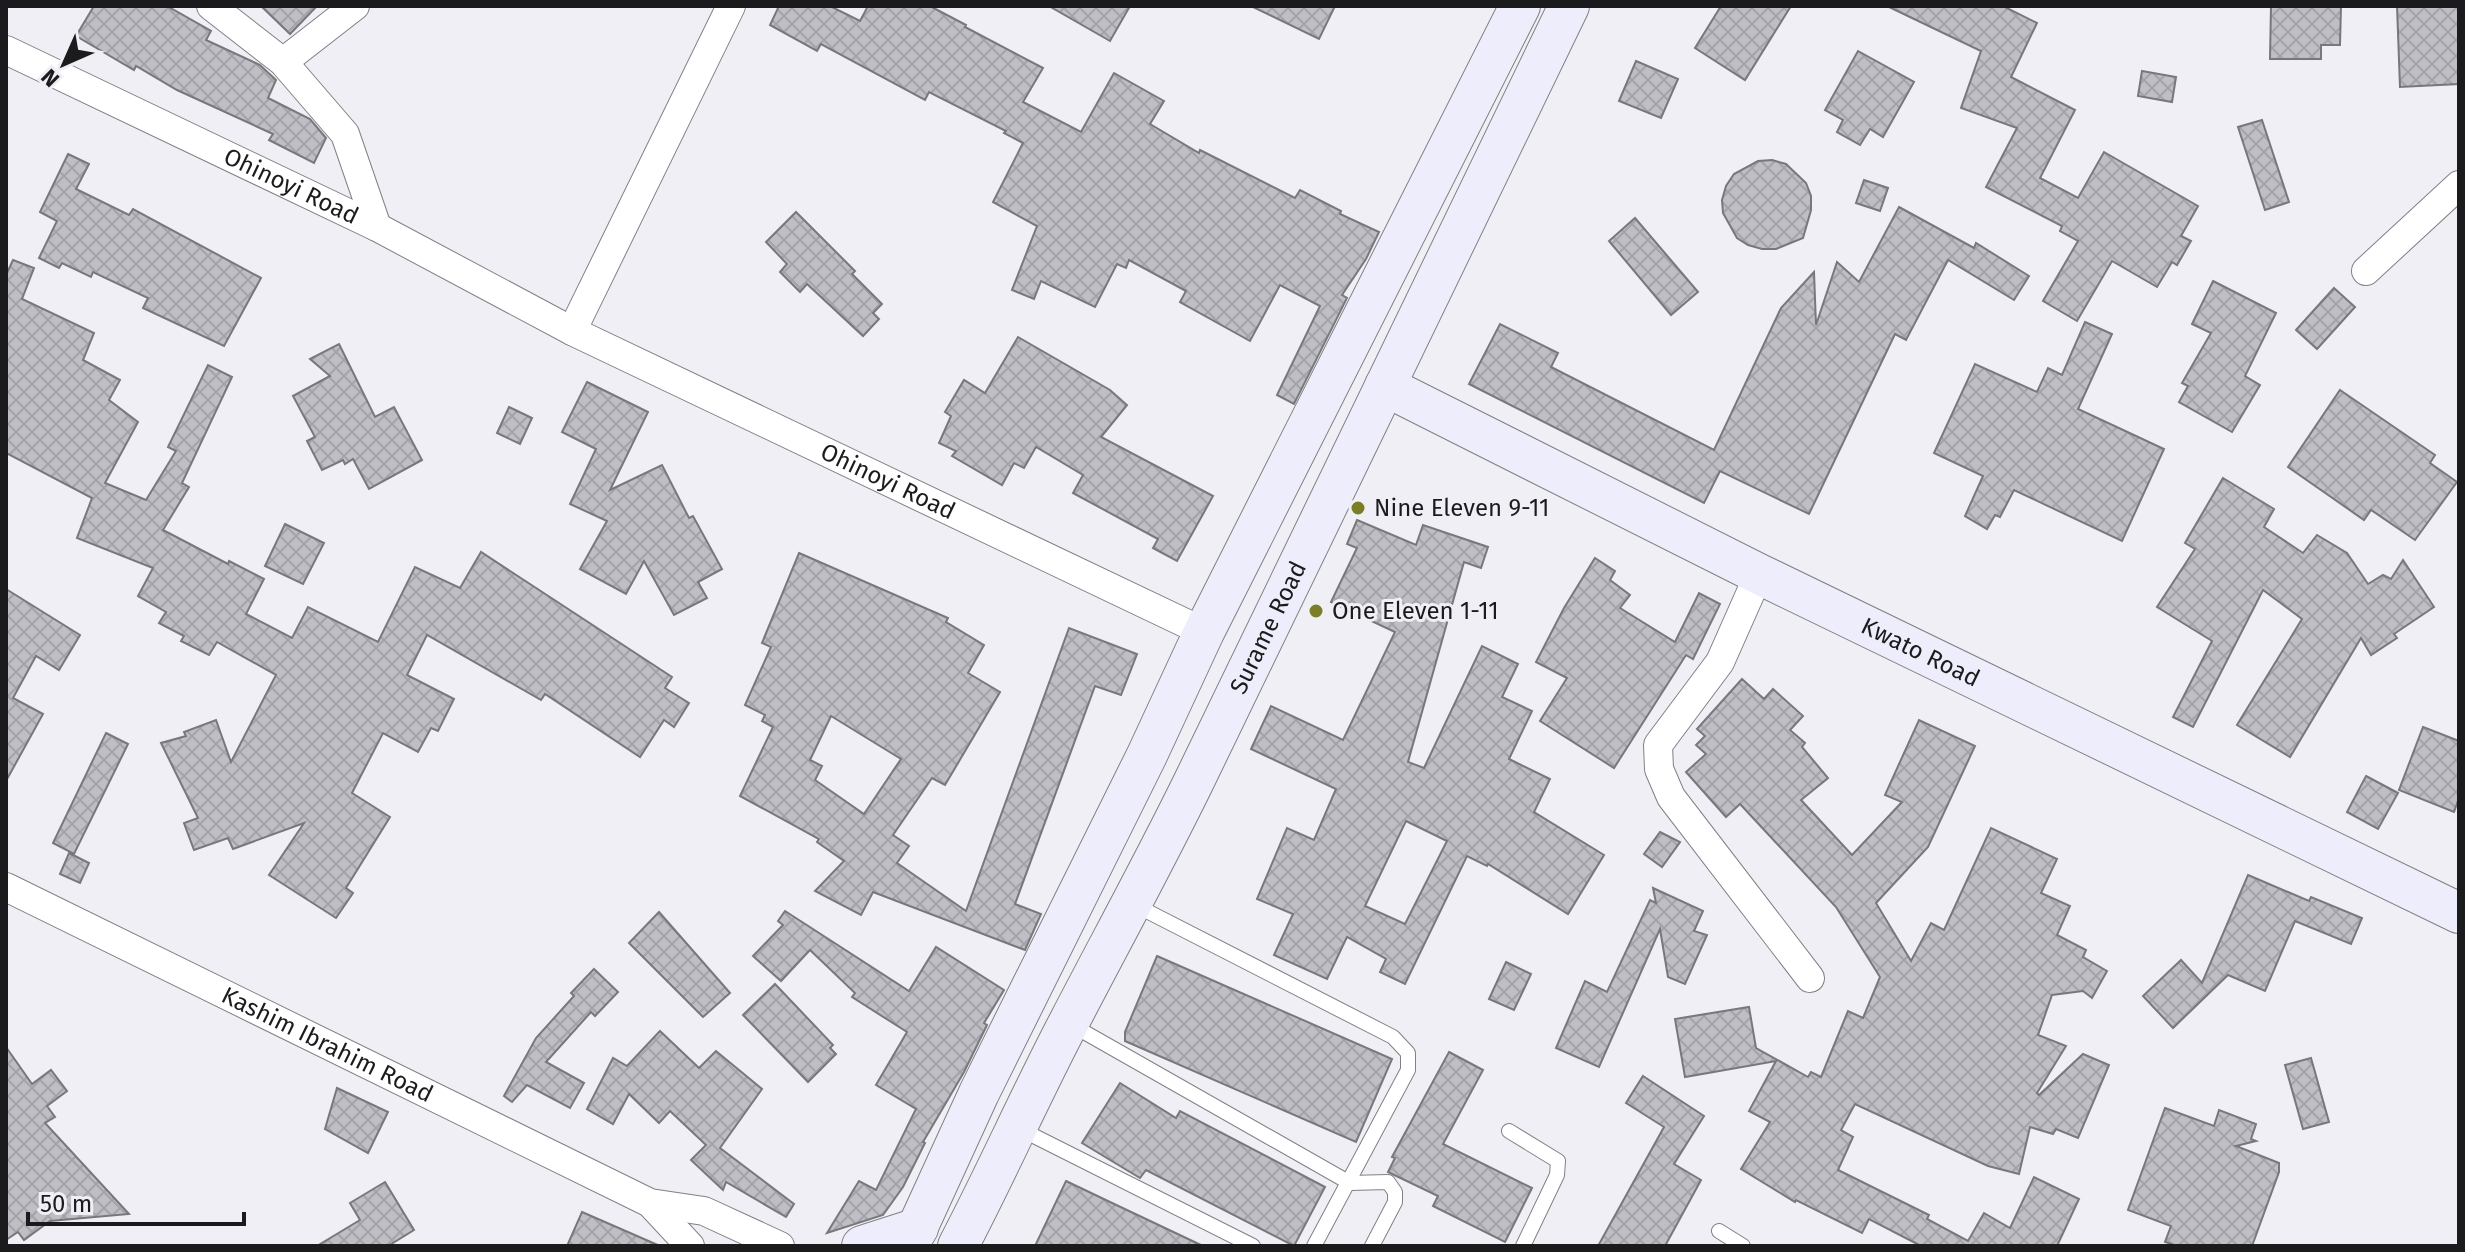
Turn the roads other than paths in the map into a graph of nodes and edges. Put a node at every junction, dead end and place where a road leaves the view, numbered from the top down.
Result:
1 (211, 6) edge
2 (355, 6) edge
3 (731, 6) edge
4 (1520, 6) edge
5 (1569, 6) edge
6 (6, 50) edge
7 (283, 62) junction
8 (2459, 185) edge
9 (377, 227) junction
10 (2366, 271) dead end
11 (572, 331) junction
12 (1385, 386) junction
13 (1759, 574) junction
14 (1204, 632) junction
15 (6, 887) edge
16 (1133, 904) junction
17 (2459, 913) edge
18 (1810, 978) dead end
19 (1068, 1023) junction
20 (1018, 1128) junction
21 (1509, 1131) dead end
22 (1350, 1183) junction
23 (650, 1203) junction
24 (1719, 1231) dead end
25 (914, 1237) edge
26 (690, 1246) edge
27 (780, 1246) edge
28 (862, 1246) edge
29 (958, 1246) edge
30 (1253, 1246) edge
31 (1314, 1246) edge
32 (1372, 1246) edge
33 (1523, 1246) edge
34 (1743, 1246) edge

1 - 7 street
2 - 7 street
3 - 11 street
4 - 14 street
5 - 12 street, Surame Road
6 - 9 street, Ohinoyi Road
7 - 9 street
8 - 10 street
9 - 11 street, Ohinoyi Road
11 - 14 street, Ohinoyi Road
12 - 13 street, Kwato Road
12 - 16 street, Surame Road
13 - 17 street, Kwato Road
13 - 18 street
14 - 25 street
15 - 23 street, Kashim Ibrahim Road
16 - 19 street, Surame Road
16 - 22 lane
19 - 20 street, Surame Road
19 - 22 lane
20 - 29 street, Surame Road
20 - 30 lane
21 - 33 lane
22 - 31 lane
22 - 32 lane
23 - 26 street, Kashim Ibrahim Road
23 - 27 street, Kashim Ibrahim Road
24 - 34 lane
25 - 28 street

